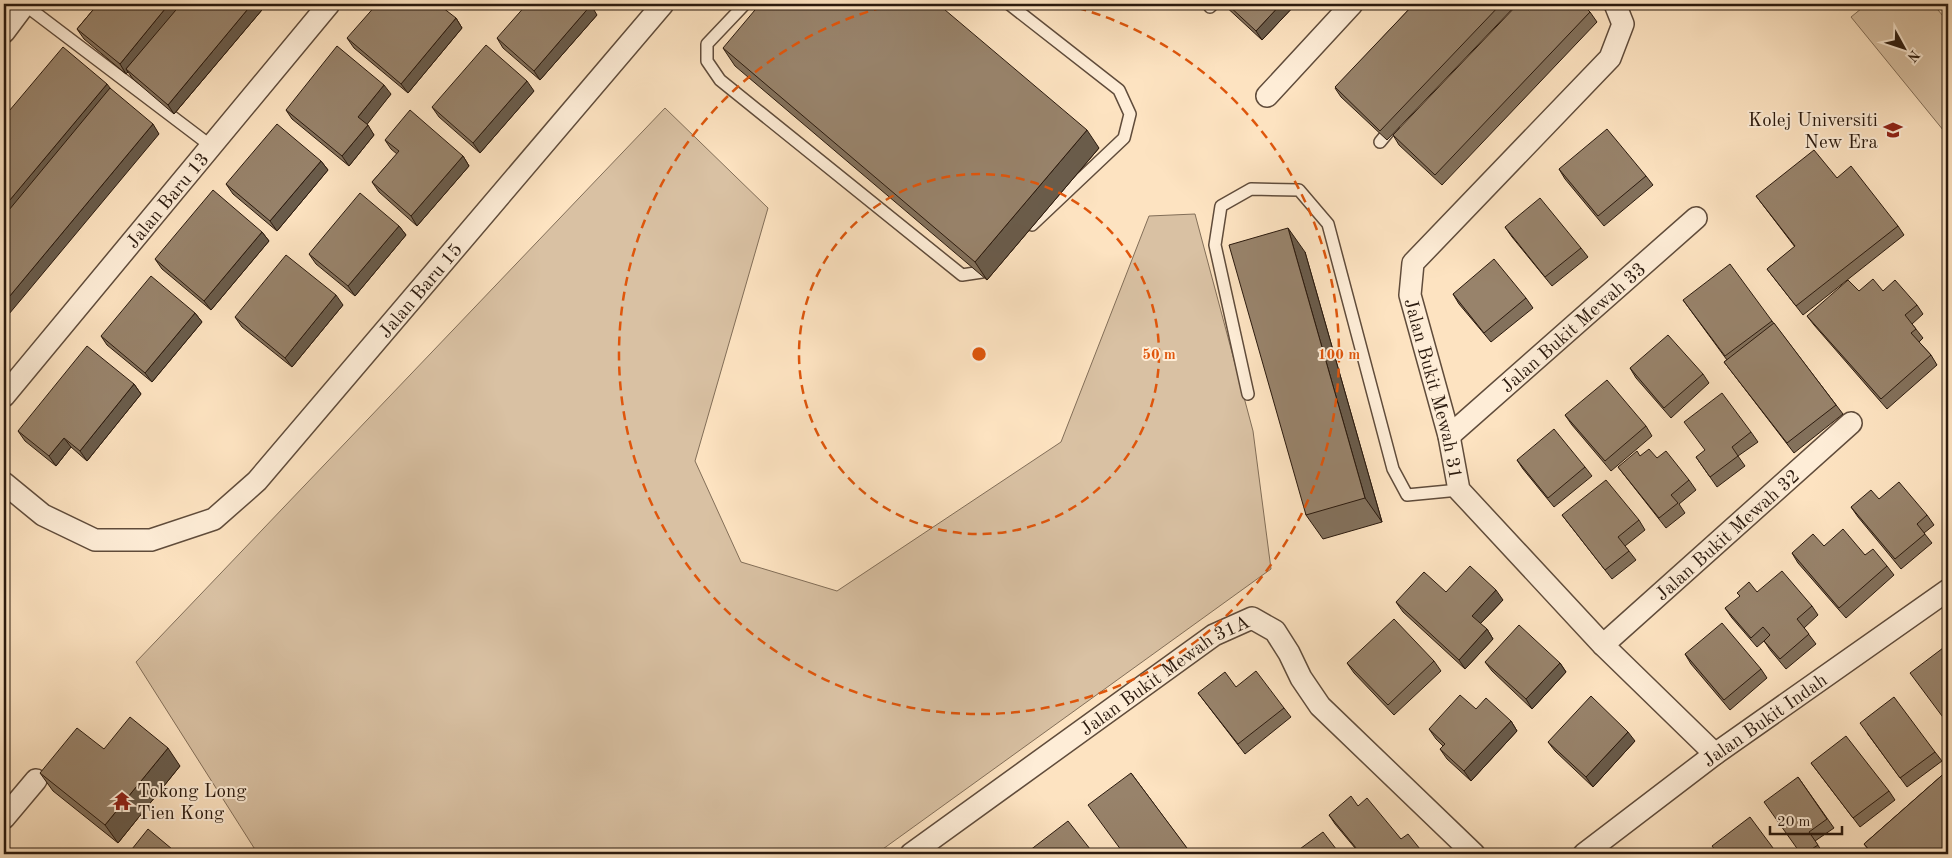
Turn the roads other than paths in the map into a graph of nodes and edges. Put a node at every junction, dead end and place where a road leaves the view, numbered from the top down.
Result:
1 (25, 4) edge
2 (329, 4) edge
3 (662, 4) edge
4 (745, 4) edge
5 (1009, 4) edge
6 (1352, 4) edge
7 (1615, 4) edge
8 (4, 32) edge
9 (1267, 96) dead end
10 (1399, 120) edge
11 (1380, 142) edge
12 (211, 146) junction
13 (1696, 218) dead end
14 (1025, 232) dead end
15 (997, 259) edge
16 (1248, 394) dead end
17 (4, 396) edge
18 (1851, 423) dead end
19 (1449, 436) junction
20 (4, 483) edge
21 (1460, 490) junction
22 (1948, 590) edge
23 (1603, 645) junction
24 (1715, 754) junction
25 (36, 780) dead end
26 (4, 818) edge
27 (911, 854) edge
28 (1474, 854) edge
29 (1584, 854) edge

1 - 8 street
1 - 12 lane
2 - 12 street, Jalan Baru 13
3 - 20 street, Jalan Baru 15
4 - 15 lane
5 - 14 lane
6 - 9 street
7 - 19 street, Jalan Bukit Mewah 31
10 - 11 lane
12 - 17 street, Jalan Baru 13
13 - 19 street, Jalan Bukit Mewah 33
16 - 21 lane
18 - 23 street, Jalan Bukit Mewah 32
19 - 21 street, Jalan Bukit Mewah 31
21 - 23 street, Jalan Bukit Mewah 31
22 - 24 street, Jalan Bukit Indah
23 - 24 street, Jalan Bukit Mewah 31
24 - 29 street, Jalan Bukit Indah
25 - 26 street
27 - 28 street, Jalan Bukit Mewah 31A

